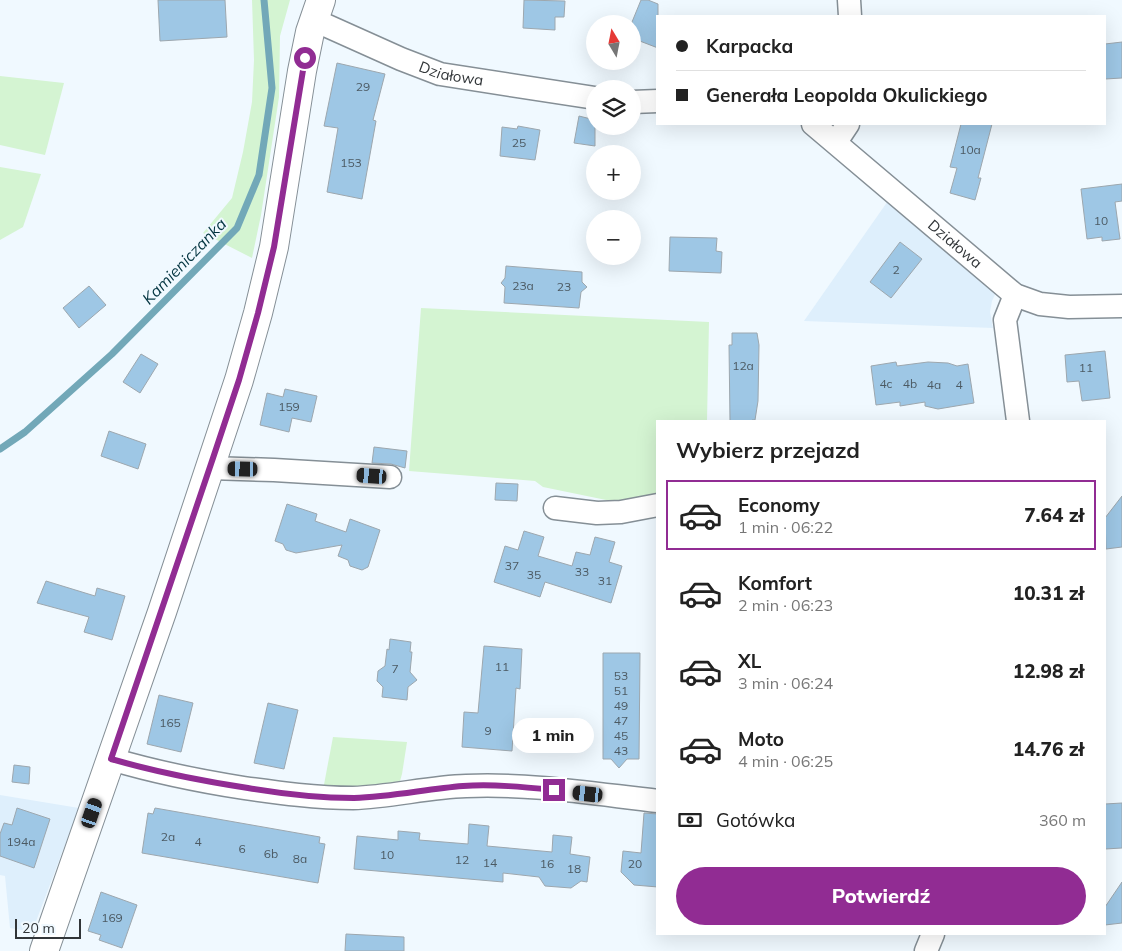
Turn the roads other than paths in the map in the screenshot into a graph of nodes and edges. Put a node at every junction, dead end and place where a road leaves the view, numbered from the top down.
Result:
1 (849, 0) edge
2 (317, 10) edge
3 (850, 15) edge
4 (586, 97) edge
5 (656, 101) edge
6 (641, 102) edge
7 (816, 125) edge
8 (842, 133) edge
9 (1015, 295) junction
10 (1122, 306) edge
11 (1018, 420) edge
12 (210, 468) junction
13 (390, 477) dead end
14 (656, 505) edge
15 (555, 508) dead end
16 (111, 759) junction
17 (656, 801) edge
18 (933, 935) edge
19 (44, 951) edge
20 (926, 951) edge

1 - 3 street
2 - 4 street, Działowa
2 - 12 street
5 - 6 street
7 - 8 street, Działowa
8 - 9 street, Działowa
9 - 10 street, Działowa
9 - 11 street
12 - 13 street
12 - 16 street
14 - 15 street
16 - 17 street
16 - 19 street
18 - 20 street

